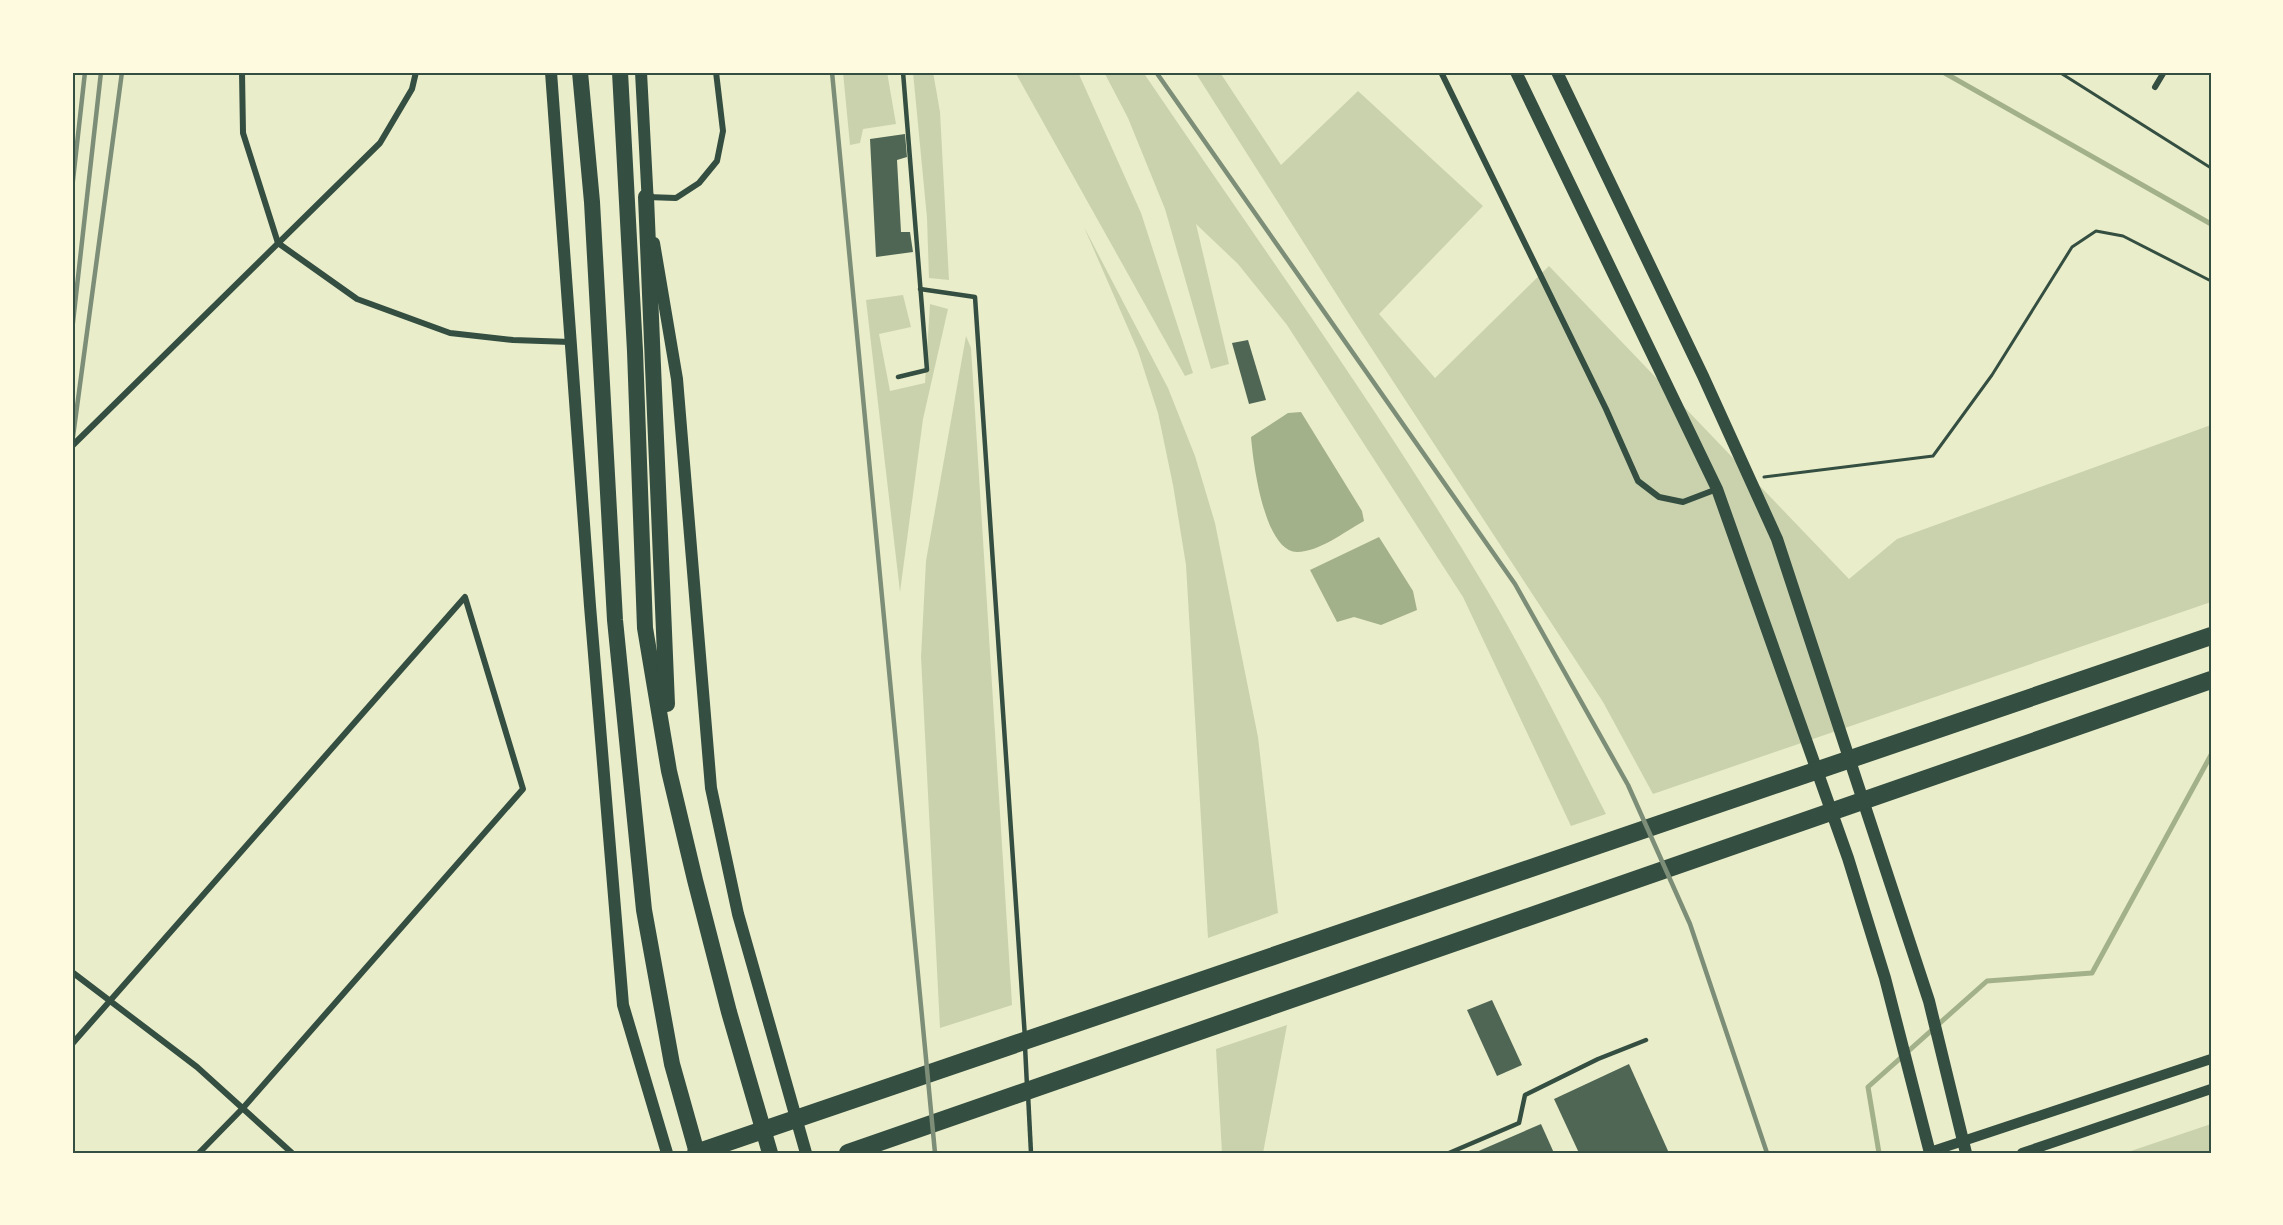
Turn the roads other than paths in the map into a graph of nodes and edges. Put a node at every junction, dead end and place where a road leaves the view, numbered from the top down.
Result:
1 (242, 72) edge
2 (416, 72) edge
3 (551, 72) edge
4 (580, 72) edge
5 (620, 72) edge
6 (641, 72) edge
7 (717, 72) edge
8 (903, 72) edge
9 (1441, 72) edge
10 (1516, 72) edge
11 (1557, 72) edge
12 (2164, 72) edge
13 (2155, 87) dead end
14 (646, 197) junction
15 (278, 243) junction
16 (920, 289) junction
17 (570, 342) junction
18 (898, 377) dead end
19 (72, 446) edge
20 (1717, 489) junction
21 (2211, 636) edge
22 (2211, 680) edge
23 (669, 771) junction
24 (72, 972) edge
25 (110, 1001) junction
26 (1646, 1040) dead end
27 (72, 1044) edge
28 (2211, 1059) edge
29 (2211, 1089) edge
30 (243, 1108) junction
31 (1965, 1147) edge
32 (1930, 1152) edge
33 (199, 1153) edge
34 (292, 1153) edge
35 (667, 1153) edge
36 (697, 1153) edge
37 (770, 1153) edge
38 (806, 1153) edge
39 (848, 1153) edge
40 (1031, 1153) edge
41 (1449, 1153) edge
42 (2022, 1153) edge

1 - 15 street
2 - 15 street
3 - 17 main road
4 - 36 highway
5 - 23 highway
6 - 14 main road
7 - 14 street
8 - 16 lane
9 - 20 street
10 - 20 main road
11 - 31 main road
12 - 13 street
14 - 23 highway
14 - 38 main road
15 - 17 street
15 - 19 street
16 - 18 lane
16 - 40 lane
17 - 35 main road
20 - 32 main road
21 - 36 highway
22 - 39 highway
23 - 37 highway
24 - 25 street
25 - 27 street
25 - 30 street
25 - 30 street
26 - 41 lane
28 - 31 street
29 - 42 street
30 - 33 street
30 - 34 street
31 - 32 street

